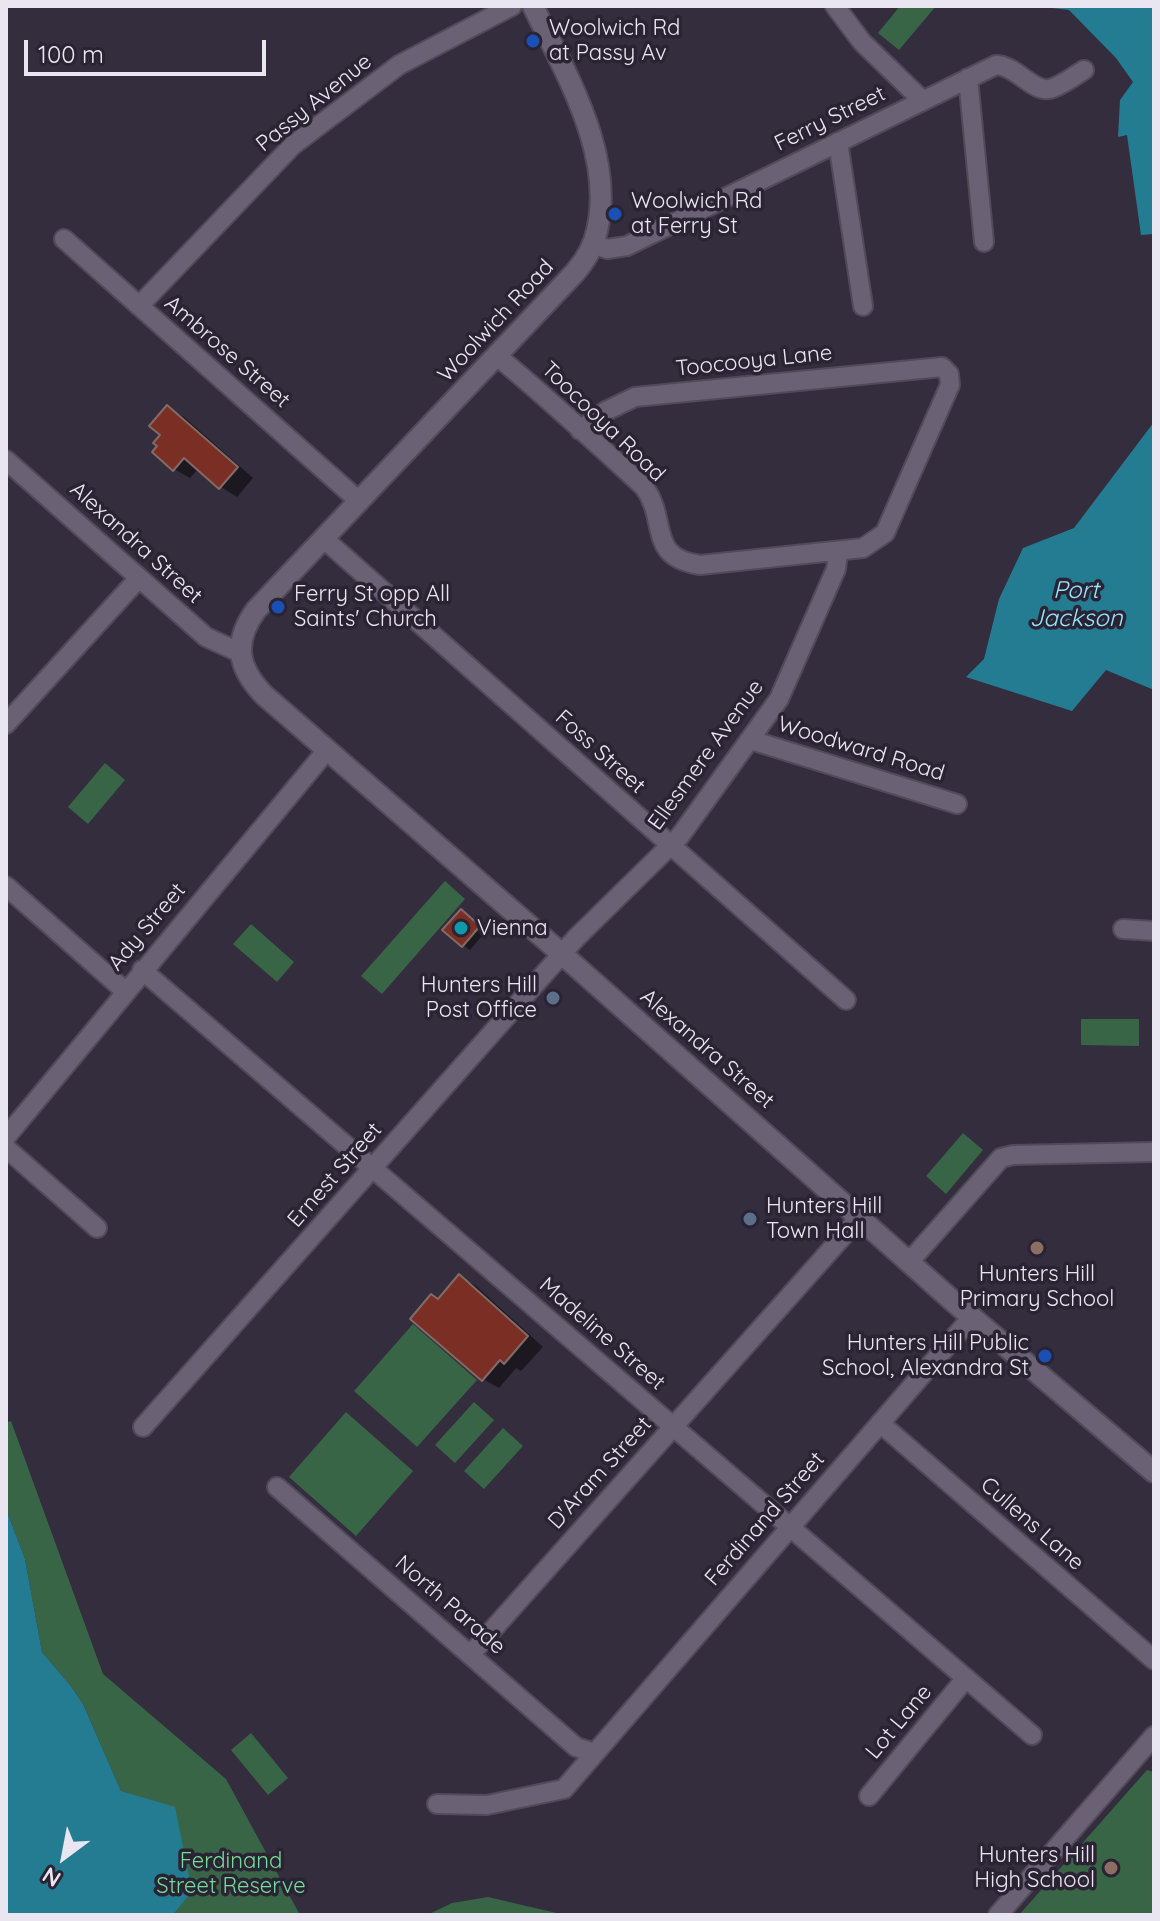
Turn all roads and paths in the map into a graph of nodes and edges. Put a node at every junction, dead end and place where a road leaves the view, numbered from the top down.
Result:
1 (512, 6) edge
2 (533, 6) edge
3 (835, 6) edge
4 (1084, 70) dead end
5 (968, 78) junction
6 (923, 101) junction
7 (838, 142) junction
8 (64, 239) dead end
9 (984, 242) dead end
10 (594, 244) junction
11 (139, 306) junction
12 (863, 306) dead end
13 (497, 356) junction
14 (942, 367) joint
15 (580, 430) junction
16 (6, 460) edge
17 (359, 501) junction
18 (323, 538) junction
19 (838, 553) junction
20 (139, 578) junction
21 (241, 653) junction
22 (6, 724) edge
23 (751, 740) junction
24 (327, 750) junction
25 (957, 804) dead end
26 (670, 846) junction
27 (6, 886) edge
28 (1123, 929) dead end
29 (1154, 931) edge
30 (562, 954) junction
31 (142, 970) junction
32 (125, 991) junction
33 (846, 1000) dead end
34 (6, 1137) edge
35 (6, 1148) edge
36 (1154, 1152) edge
37 (372, 1168) junction
38 (860, 1217) junction
39 (97, 1228) dead end
40 (910, 1261) junction
41 (972, 1317) junction
42 (880, 1423) junction
43 (143, 1427) dead end
44 (673, 1427) junction
45 (1154, 1472) edge
46 (277, 1487) dead end
47 (790, 1527) junction
48 (471, 1654) junction
49 (1154, 1660) edge
50 (966, 1678) junction
51 (1032, 1735) dead end
52 (1154, 1736) edge
53 (595, 1753) junction
54 (869, 1796) dead end
55 (437, 1804) dead end
56 (998, 1915) edge

1 - 11 street, Passy Avenue
2 - 10 street, Woolwich Road
3 - 6 street
4 - 5 street, Ferry Street
5 - 6 street, Ferry Street
5 - 9 street
6 - 7 street, Ferry Street
7 - 10 street, Ferry Street
7 - 12 street
8 - 11 street, Ambrose Street
10 - 13 street, Woolwich Road
11 - 17 street, Ambrose Street
13 - 15 street, Toocooya Road
13 - 17 street, Woolwich Road
14 - 15 street, Toocooya Lane
14 - 19 street, Toocooya Road
15 - 19 street, Toocooya Road
16 - 20 street, Alexandra Street
17 - 18 street, Woolwich Road
18 - 21 street, Woolwich Road
18 - 26 street, Foss Street
19 - 23 street, Ellesmere Avenue
20 - 21 street, Alexandra Street
20 - 22 street
21 - 24 street, Alexandra Street
23 - 25 street, Woodward Road
23 - 26 street, Ellesmere Avenue
24 - 30 street, Alexandra Street
24 - 31 street, Ady Street
26 - 30 street, Ellesmere Avenue
26 - 33 street, Foss Street
27 - 32 street
28 - 29 street
30 - 37 street, Ernest Street
30 - 38 street, Alexandra Street
31 - 32 street, Ady Street
31 - 37 street, Madeline Street
32 - 34 street, Ady Street
35 - 39 street
36 - 40 street
37 - 43 street, Ernest Street
37 - 44 street, Madeline Street
38 - 40 street, Alexandra Street
38 - 44 street, D'Aram Street
40 - 41 street, Alexandra Street
41 - 42 street, Ferdinand Street
41 - 45 street, Alexandra Street
42 - 47 street, Ferdinand Street
42 - 49 street, Cullens Lane
44 - 47 street, Madeline Street
44 - 48 street, D'Aram Street
46 - 48 street, North Parade
47 - 50 street, Madeline Street
47 - 53 street, Ferdinand Street
48 - 53 street, North Parade
50 - 51 street, Madeline Street
50 - 54 street, Lot Lane
52 - 56 street
53 - 55 street, Ferdinand Street

